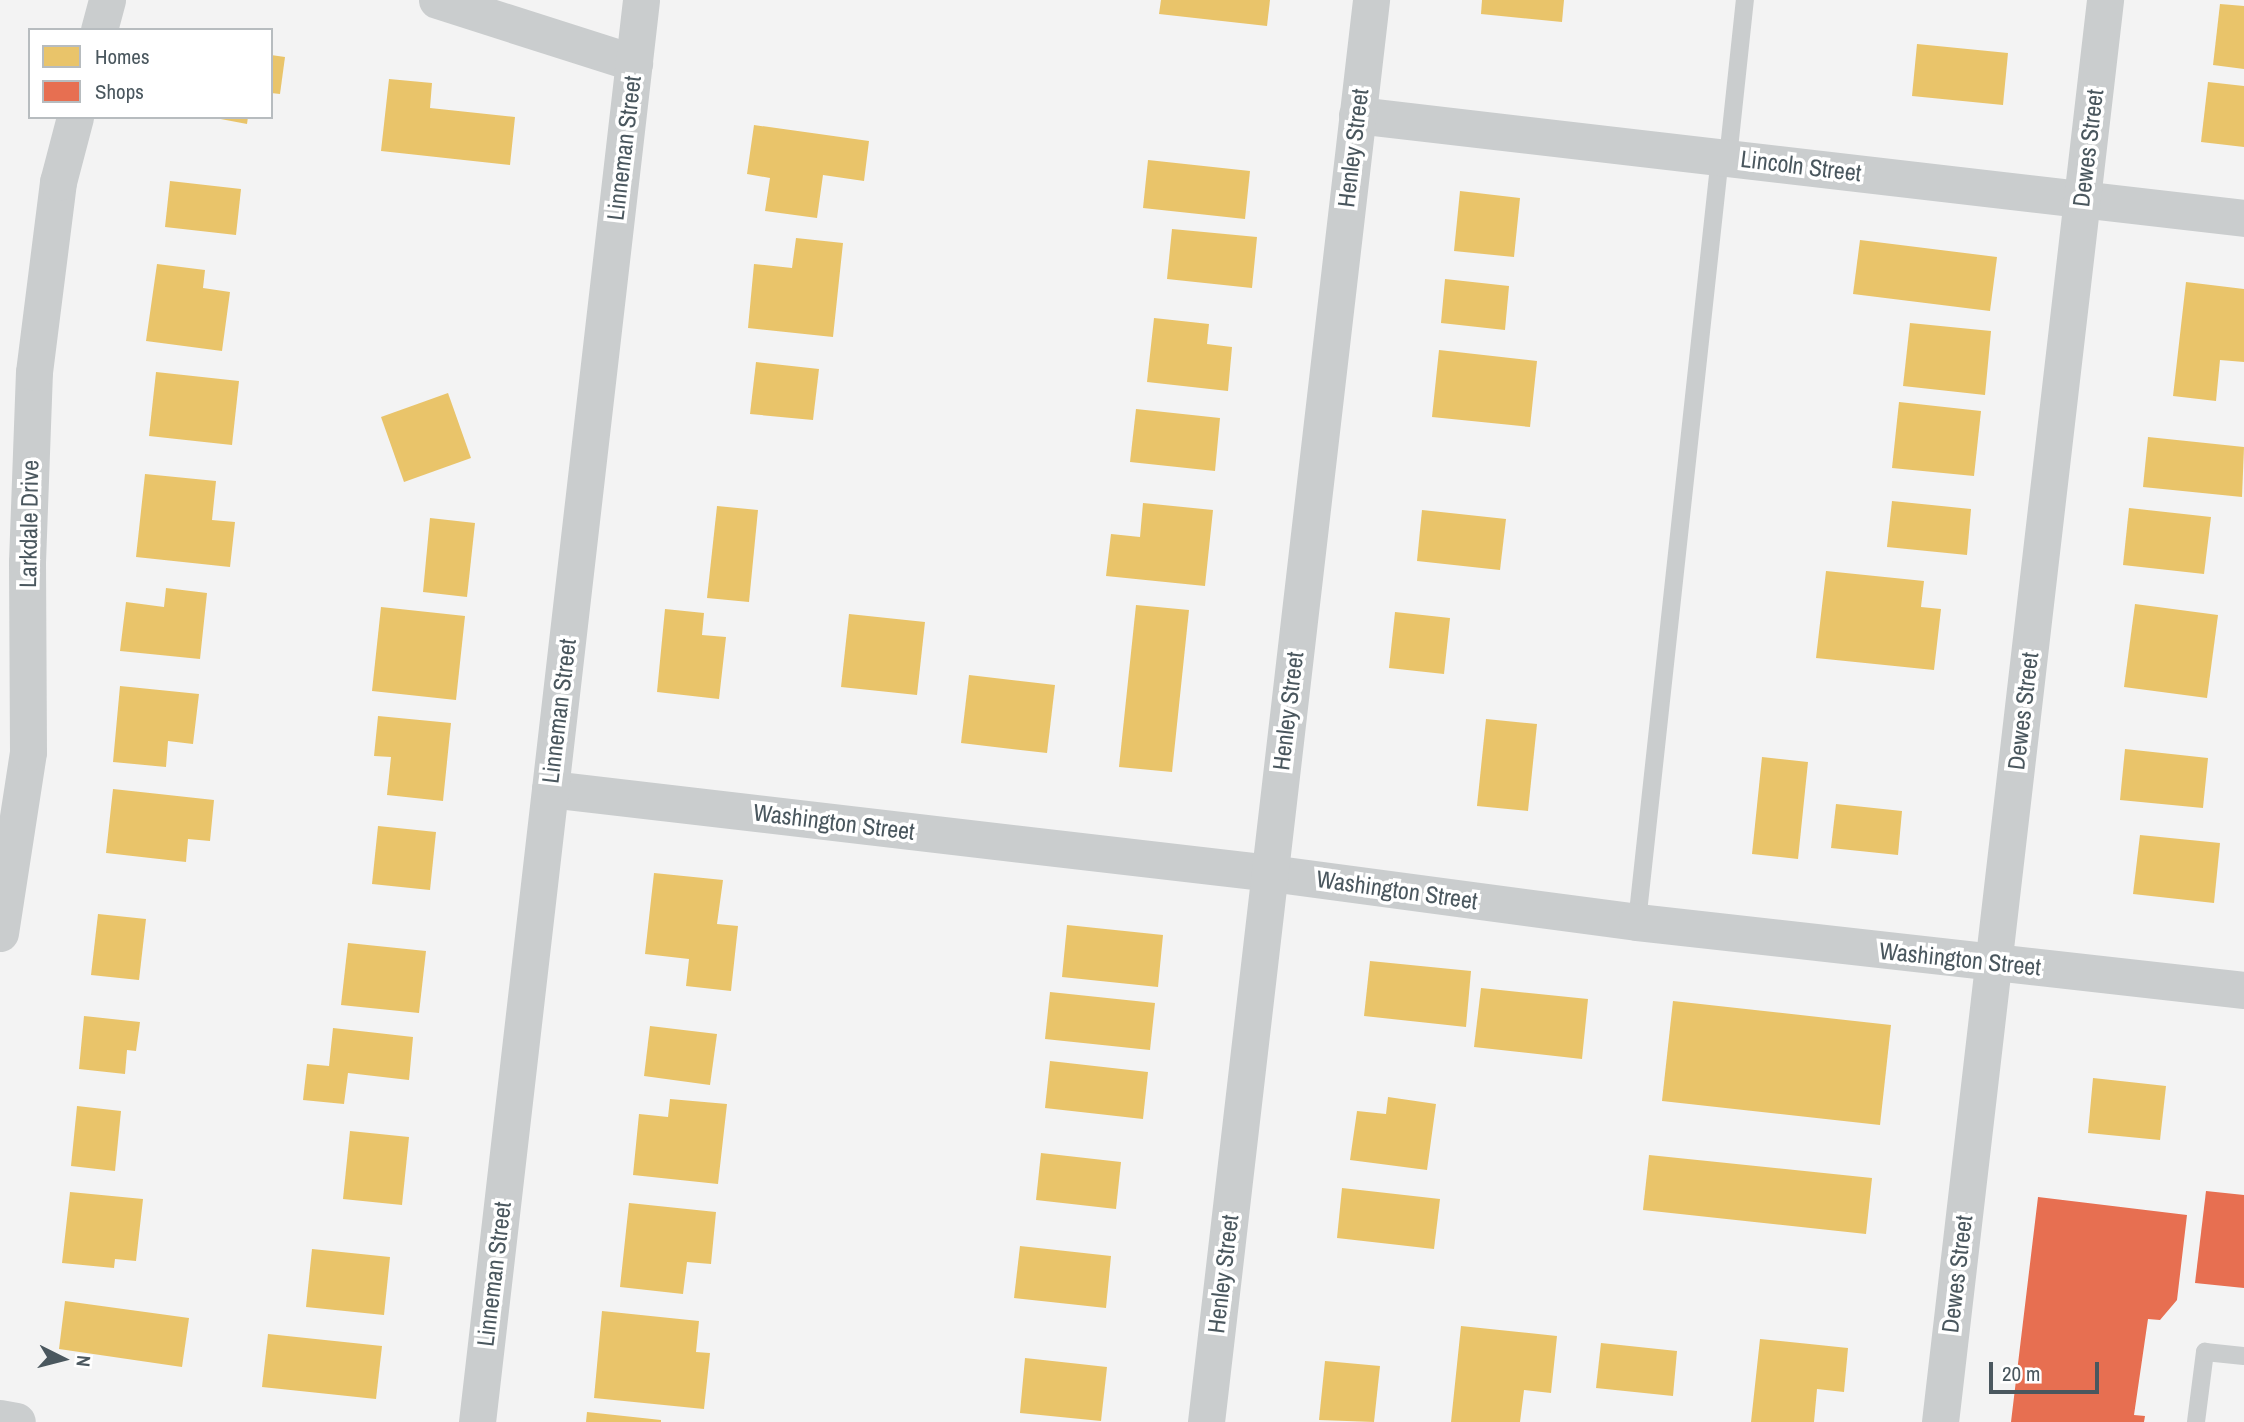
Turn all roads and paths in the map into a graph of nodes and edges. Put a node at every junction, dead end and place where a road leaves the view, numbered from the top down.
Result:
1 (107, 0) edge
2 (437, 0) edge
3 (641, 0) edge
4 (1371, 0) edge
5 (1745, 0) edge
6 (2105, 0) edge
7 (100, 28) edge
8 (634, 64) junction
9 (1357, 115) junction
10 (74, 119) edge
11 (1724, 158) junction
12 (2082, 198) junction
13 (2244, 218) edge
14 (550, 789) junction
15 (1270, 873) junction
16 (1637, 922) junction
17 (0, 933) edge
18 (1993, 963) junction
19 (2244, 990) edge
20 (2244, 1356) edge
21 (0, 1419) edge
22 (17, 1422) edge
23 (477, 1422) edge
24 (1206, 1422) edge
25 (1940, 1422) edge
26 (2196, 1422) edge

1 - 7 street
2 - 8 street
3 - 8 street, Linneman Street
4 - 9 street, Henley Street
5 - 11 lane
6 - 12 street, Dewes Street
8 - 14 street, Linneman Street
9 - 11 street, Lincoln Street
9 - 15 street, Henley Street
10 - 17 street, Larkdale Drive
11 - 12 street, Lincoln Street
11 - 16 lane
12 - 13 street, Lincoln Street
12 - 18 street, Dewes Street
14 - 15 street, Washington Street
14 - 23 street, Linneman Street
15 - 16 street, Washington Street
15 - 24 street, Henley Street
16 - 18 street, Washington Street
18 - 19 street, Washington Street
18 - 25 street, Dewes Street
20 - 26 lane
21 - 22 main road

